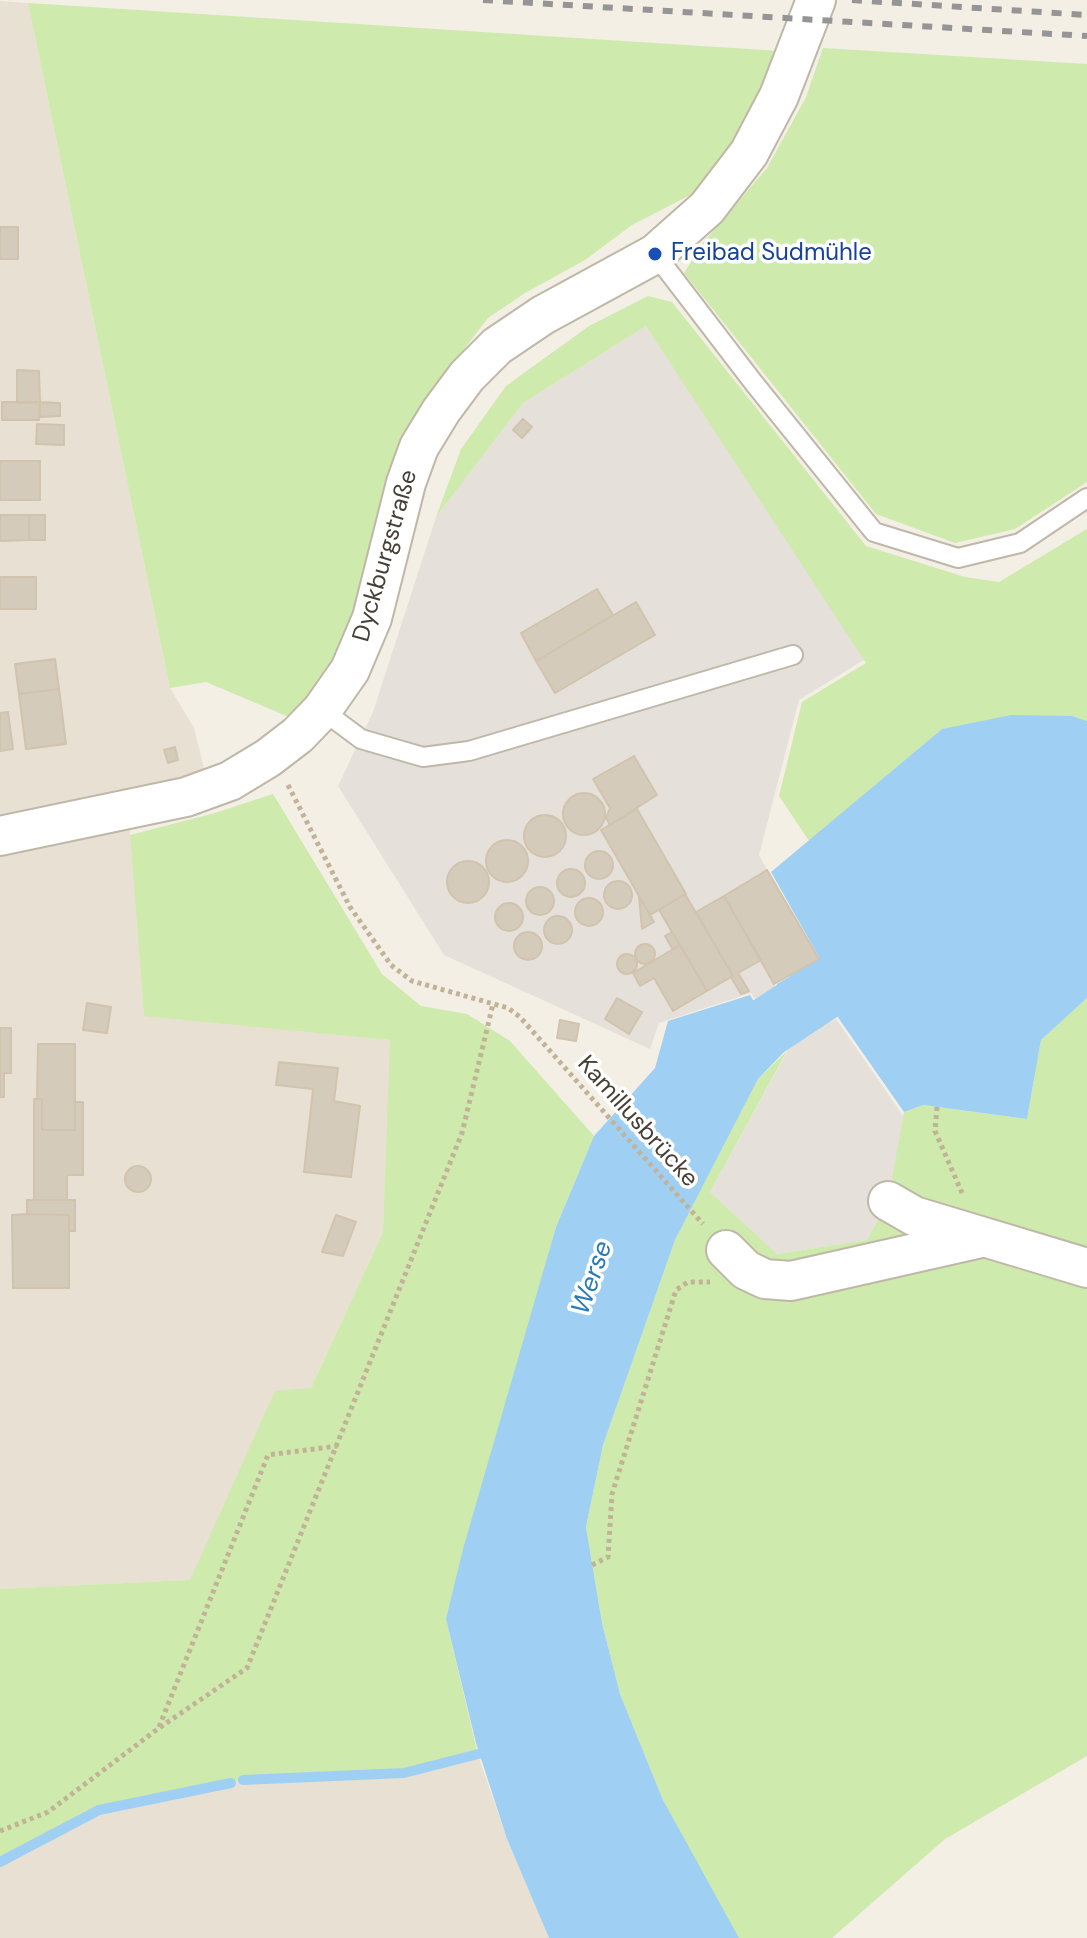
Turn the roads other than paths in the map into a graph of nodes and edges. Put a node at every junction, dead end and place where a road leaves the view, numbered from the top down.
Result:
1 (816, 0) edge
2 (655, 254) junction
3 (1087, 498) edge
4 (793, 655) dead end
5 (322, 710) junction
6 (0, 836) edge
7 (888, 1201) dead end
8 (981, 1238) junction
9 (726, 1250) road end
10 (1087, 1268) edge

1 - 2 street, Dyckburgstraße
2 - 3 lane
2 - 5 street, Dyckburgstraße
4 - 5 lane
5 - 6 street, Dyckburgstraße
7 - 8 street
8 - 9 street
8 - 10 street

